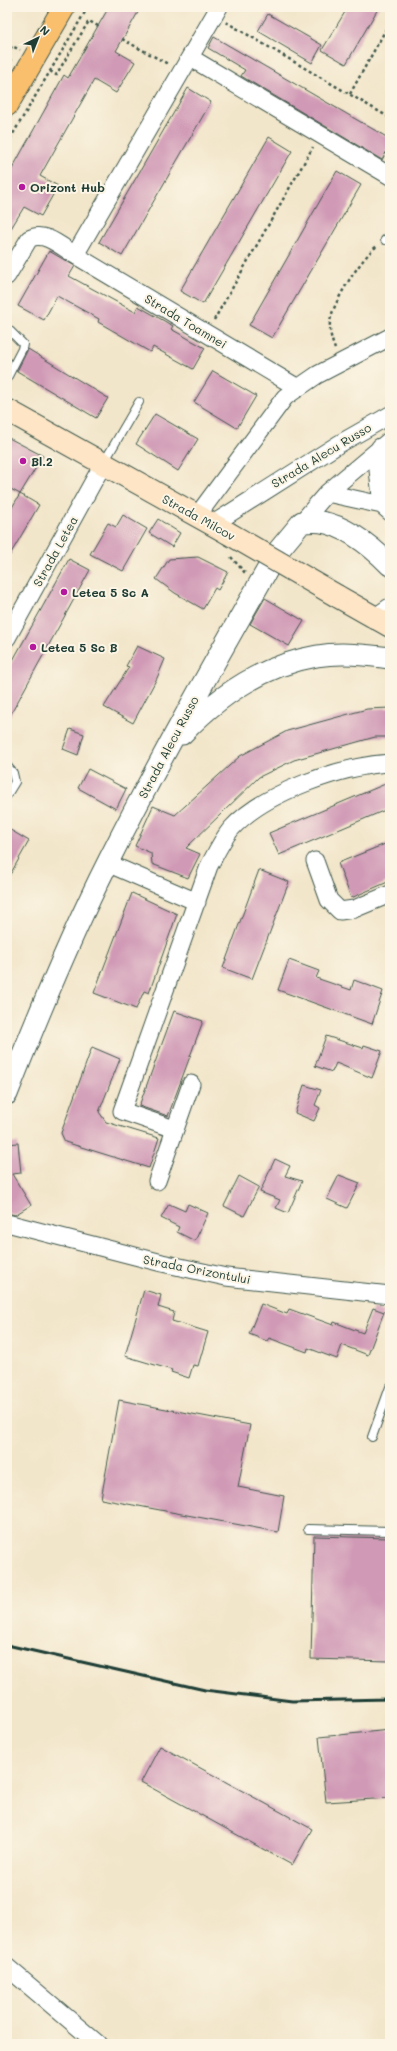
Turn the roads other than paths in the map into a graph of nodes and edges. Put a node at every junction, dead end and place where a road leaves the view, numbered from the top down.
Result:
1 (64, 7) edge
2 (217, 11) edge
3 (186, 65) junction
4 (7, 106) edge
5 (390, 176) edge
6 (75, 255) junction
7 (7, 276) edge
8 (7, 328) edge
9 (390, 337) edge
10 (7, 378) edge
11 (298, 388) junction
12 (139, 402) dead end
13 (7, 410) edge
14 (390, 415) edge
15 (385, 444) edge
16 (103, 464) junction
17 (328, 493) junction
18 (386, 509) edge
19 (302, 522) junction
20 (213, 524) junction
21 (390, 565) edge
22 (385, 618) edge
23 (7, 638) edge
24 (390, 658) edge
25 (164, 754) junction
26 (390, 763) edge
27 (7, 766) edge
28 (7, 795) edge
29 (315, 862) dead end
30 (107, 863) junction
31 (390, 894) edge
32 (197, 902) junction
33 (191, 1084) dead end
34 (7, 1094) edge
35 (174, 1129) junction
36 (157, 1181) dead end
37 (7, 1223) edge
38 (390, 1295) edge
39 (390, 1387) edge
40 (372, 1437) dead end
41 (308, 1528) dead end
42 (390, 1531) edge
43 (7, 1967) edge
44 (98, 2044) edge

1 - 4 main road
2 - 3 street
3 - 5 street
3 - 6 street
6 - 7 street, Strada Toamnei
6 - 11 street, Strada Toamnei
8 - 10 lane
9 - 11 street
11 - 20 street
12 - 16 lane
13 - 16 main road, Strada Milcov
14 - 20 street, Strada Alecu Russo
15 - 17 street, Strada Alecu Russo
15 - 18 street
16 - 20 main road, Strada Milcov
16 - 23 street, Strada Letea
17 - 18 street
17 - 19 street, Strada Alecu Russo
19 - 21 street
19 - 25 street, Strada Alecu Russo
20 - 22 main road, Strada Milcov, bridge
24 - 25 street
25 - 30 street, Strada Alecu Russo
26 - 32 street
27 - 28 lane
29 - 31 street
30 - 32 street
30 - 34 street, Strada Alecu Russo
32 - 35 street
33 - 35 street
35 - 36 street
37 - 38 street, Strada Orizontului
39 - 40 lane
41 - 42 lane
43 - 44 street

